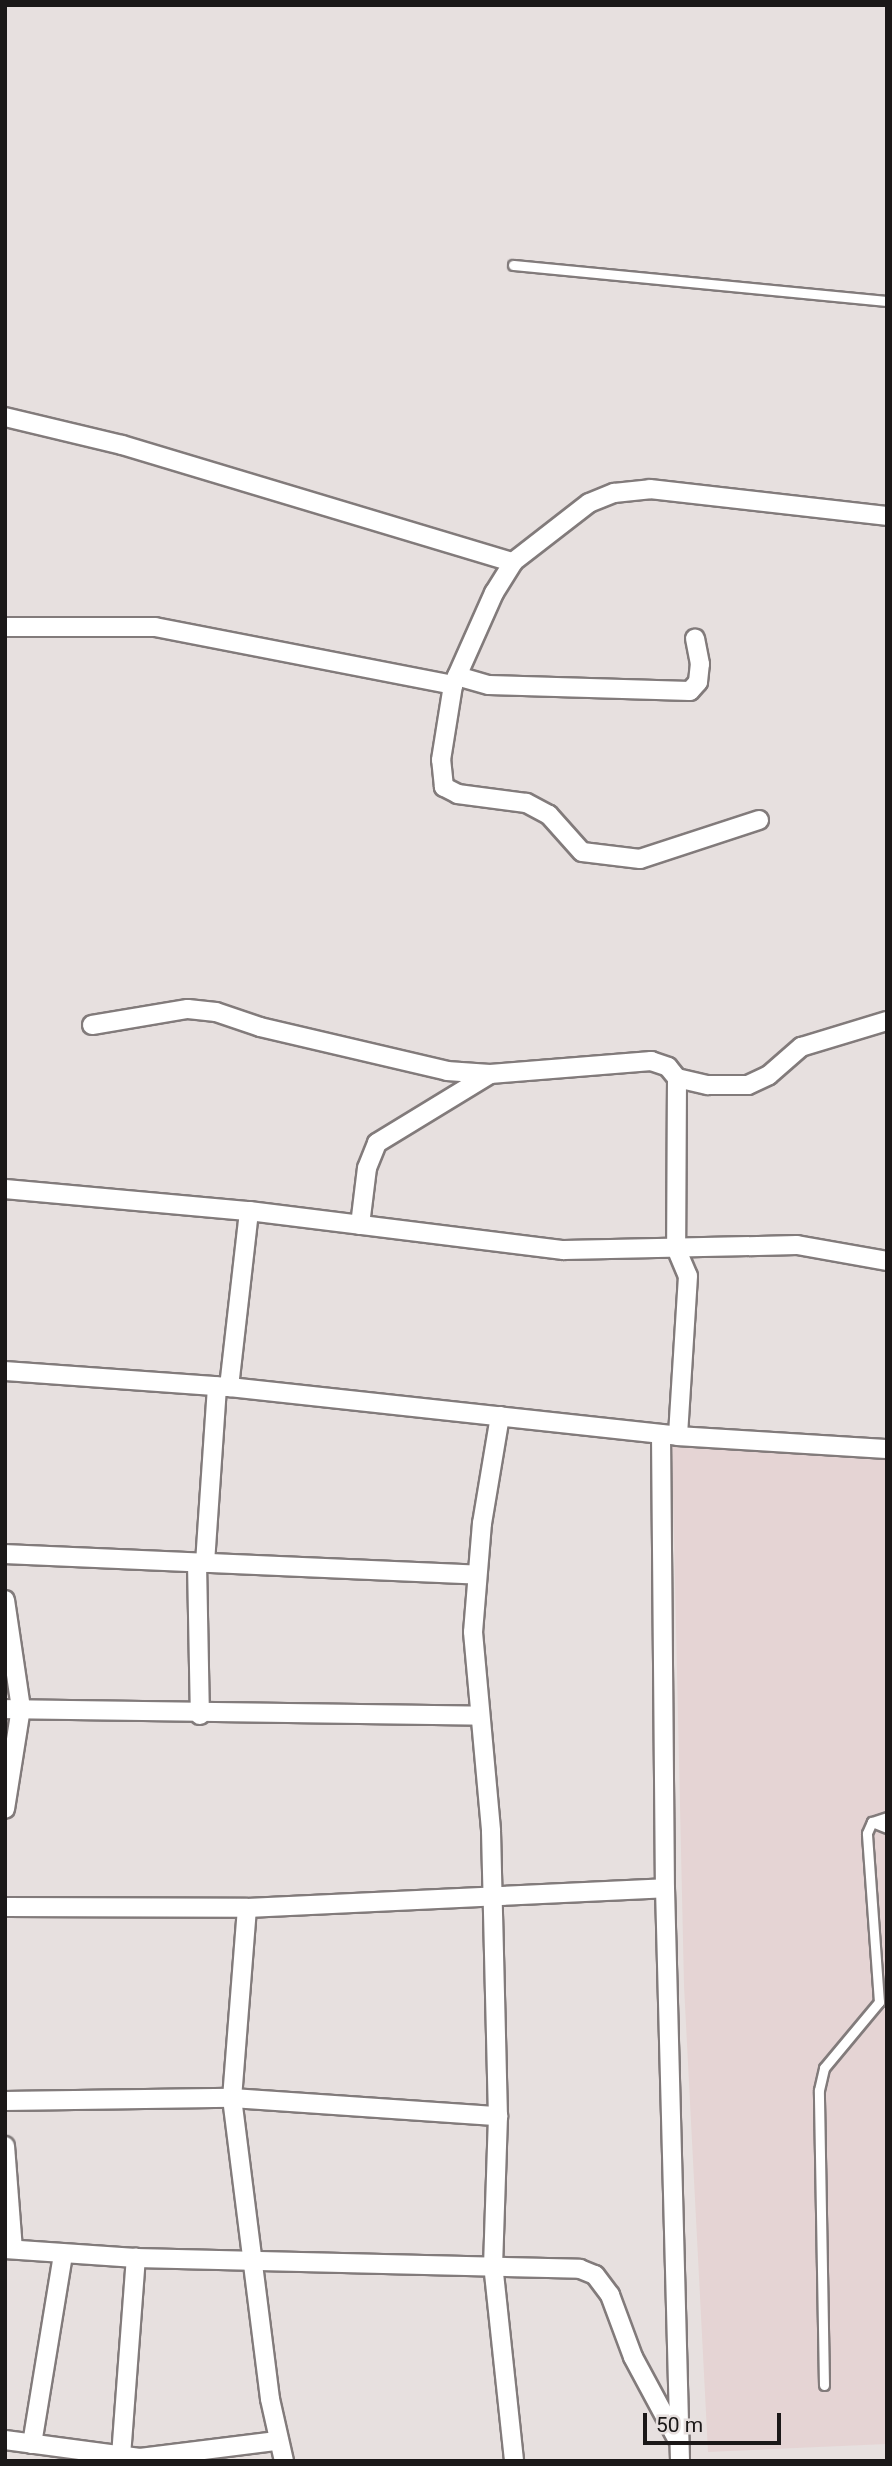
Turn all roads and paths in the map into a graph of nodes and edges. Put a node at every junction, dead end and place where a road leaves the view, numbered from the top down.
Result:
1 (513, 265) dead end
2 (887, 301) edge
3 (5, 417) edge
4 (887, 516) edge
5 (513, 562) junction
6 (5, 627) edge
7 (695, 638) dead end
8 (455, 680) junction
9 (759, 820) dead end
10 (887, 1021) edge
11 (92, 1025) dead end
12 (490, 1074) junction
13 (677, 1078) junction
14 (5, 1189) edge
15 (250, 1211) junction
16 (360, 1225) junction
17 (676, 1248) junction
18 (887, 1261) edge
19 (5, 1371) edge
20 (223, 1387) junction
21 (500, 1416) junction
22 (669, 1435) junction
23 (887, 1449) edge
24 (5, 1554) edge
25 (201, 1563) junction
26 (477, 1574) junction
27 (5, 1600) edge
28 (13, 1709) edge
29 (200, 1715) junction
30 (478, 1717) junction
31 (5, 1809) edge
32 (887, 1817) edge
33 (872, 1822) junction
34 (887, 1828) edge
35 (665, 1888) junction
36 (491, 1898) junction
37 (5, 1907) edge
38 (247, 1908) junction
39 (232, 2098) junction
40 (5, 2101) edge
41 (498, 2116) junction
42 (5, 2146) edge
43 (9, 2249) edge
44 (62, 2254) junction
45 (136, 2258) junction
46 (253, 2260) junction
47 (493, 2264) junction
48 (824, 2385) dead end
49 (5, 2440) edge
50 (277, 2441) junction
51 (678, 2441) junction
52 (32, 2444) junction
53 (121, 2456) junction
54 (91, 2457) edge
55 (284, 2461) edge
56 (514, 2461) edge
57 (680, 2461) edge

1 - 2 lane
3 - 5 street
4 - 5 street
5 - 8 street
6 - 8 street
7 - 8 street
8 - 9 street
10 - 13 street
11 - 12 street
12 - 13 street
12 - 16 street
13 - 17 street
14 - 15 street
15 - 16 street
15 - 20 street
16 - 17 street
17 - 18 street
17 - 22 street
19 - 20 street
20 - 21 street
20 - 25 street
21 - 22 street
21 - 26 street
22 - 23 street
22 - 35 street
24 - 25 street
25 - 26 street
25 - 29 street
26 - 30 street
27 - 28 street
28 - 29 street
28 - 31 street
29 - 30 street
30 - 36 street
32 - 33 lane
33 - 34 lane
33 - 48 lane
35 - 36 street
35 - 51 street
36 - 38 street
36 - 41 street
37 - 38 street
38 - 39 street
39 - 40 street
39 - 41 street
39 - 46 street
41 - 47 street
42 - 43 street
43 - 44 street
44 - 45 street
44 - 52 street
45 - 46 street
45 - 53 street
46 - 47 street
46 - 50 street
47 - 51 street
47 - 56 street
49 - 52 street
50 - 53 street
50 - 55 street
51 - 57 street
52 - 54 street
53 - 54 street

